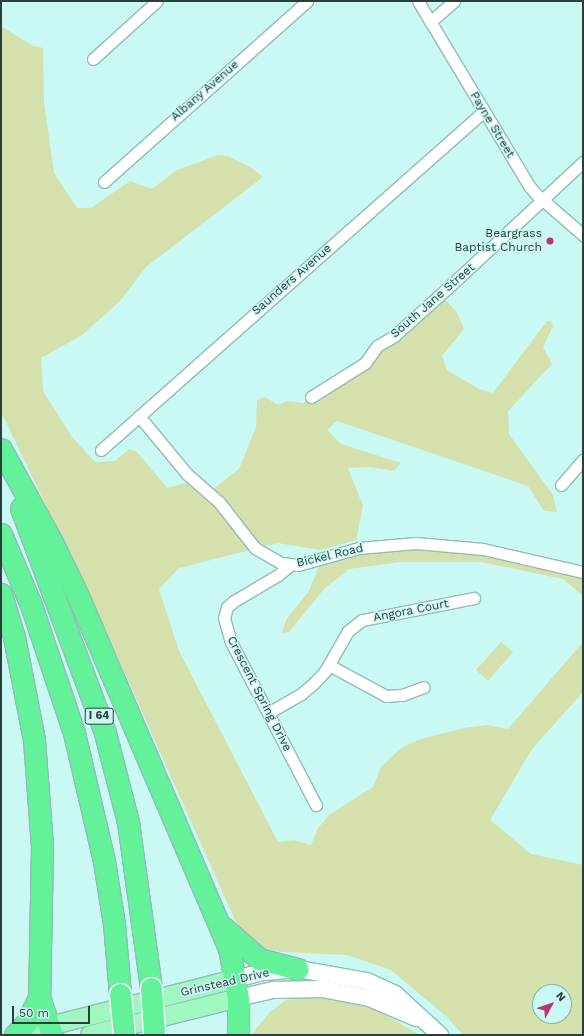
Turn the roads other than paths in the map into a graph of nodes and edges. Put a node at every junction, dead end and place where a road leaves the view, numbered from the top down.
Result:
1 (157, 1) edge
2 (307, 1) edge
3 (418, 1) edge
4 (454, 1) edge
5 (430, 22) junction
6 (93, 59) dead end
7 (484, 110) junction
8 (583, 162) edge
9 (104, 182) dead end
10 (542, 200) junction
11 (583, 235) edge
12 (311, 396) dead end
13 (139, 416) junction
14 (1, 449) edge
15 (101, 450) dead end
16 (1, 456) edge
17 (583, 460) edge
18 (561, 485) dead end
19 (1, 534) edge
20 (290, 565) junction
21 (583, 572) edge
22 (1, 594) edge
23 (474, 598) dead end
24 (329, 665) junction
25 (424, 687) dead end
26 (268, 713) junction
27 (316, 805) dead end
28 (218, 920) junction
29 (298, 969) junction
30 (237, 988) junction
31 (39, 997) junction
32 (425, 1022) junction
33 (51, 1031) edge
34 (154, 1033) edge
35 (15, 1035) edge
36 (90, 1035) edge
37 (124, 1035) edge
38 (238, 1035) edge
39 (440, 1035) edge

1 - 6 street
2 - 9 street, Albany Avenue
3 - 5 street, Payne Street
4 - 5 street
5 - 7 street, Payne Street
7 - 10 street, Payne Street
7 - 13 street, Saunders Avenue
8 - 10 street, South Jane Street
10 - 11 street, Payne Street
10 - 12 street, South Jane Street
13 - 15 street, Saunders Avenue
13 - 20 street, Bickel Road
14 - 28 highway
16 - 34 highway, I 64, bridge
17 - 18 street
19 - 37 highway, I 64, bridge
20 - 21 street, Bickel Road
20 - 26 street, Crescent Spring Drive
22 - 31 highway
23 - 24 street, Angora Court
24 - 25 street
24 - 26 street
26 - 27 street, Crescent Spring Drive
28 - 29 highway
28 - 30 highway
29 - 30 street, Grinstead Drive
29 - 32 street, Grinstead Drive
30 - 32 street, Grinstead Drive
30 - 33 main road, Grinstead Drive
30 - 36 main road, Grinstead Drive
30 - 38 highway
31 - 33 highway
31 - 35 highway
32 - 39 street, Grinstead Drive
33 - 35 main road, Grinstead Drive

